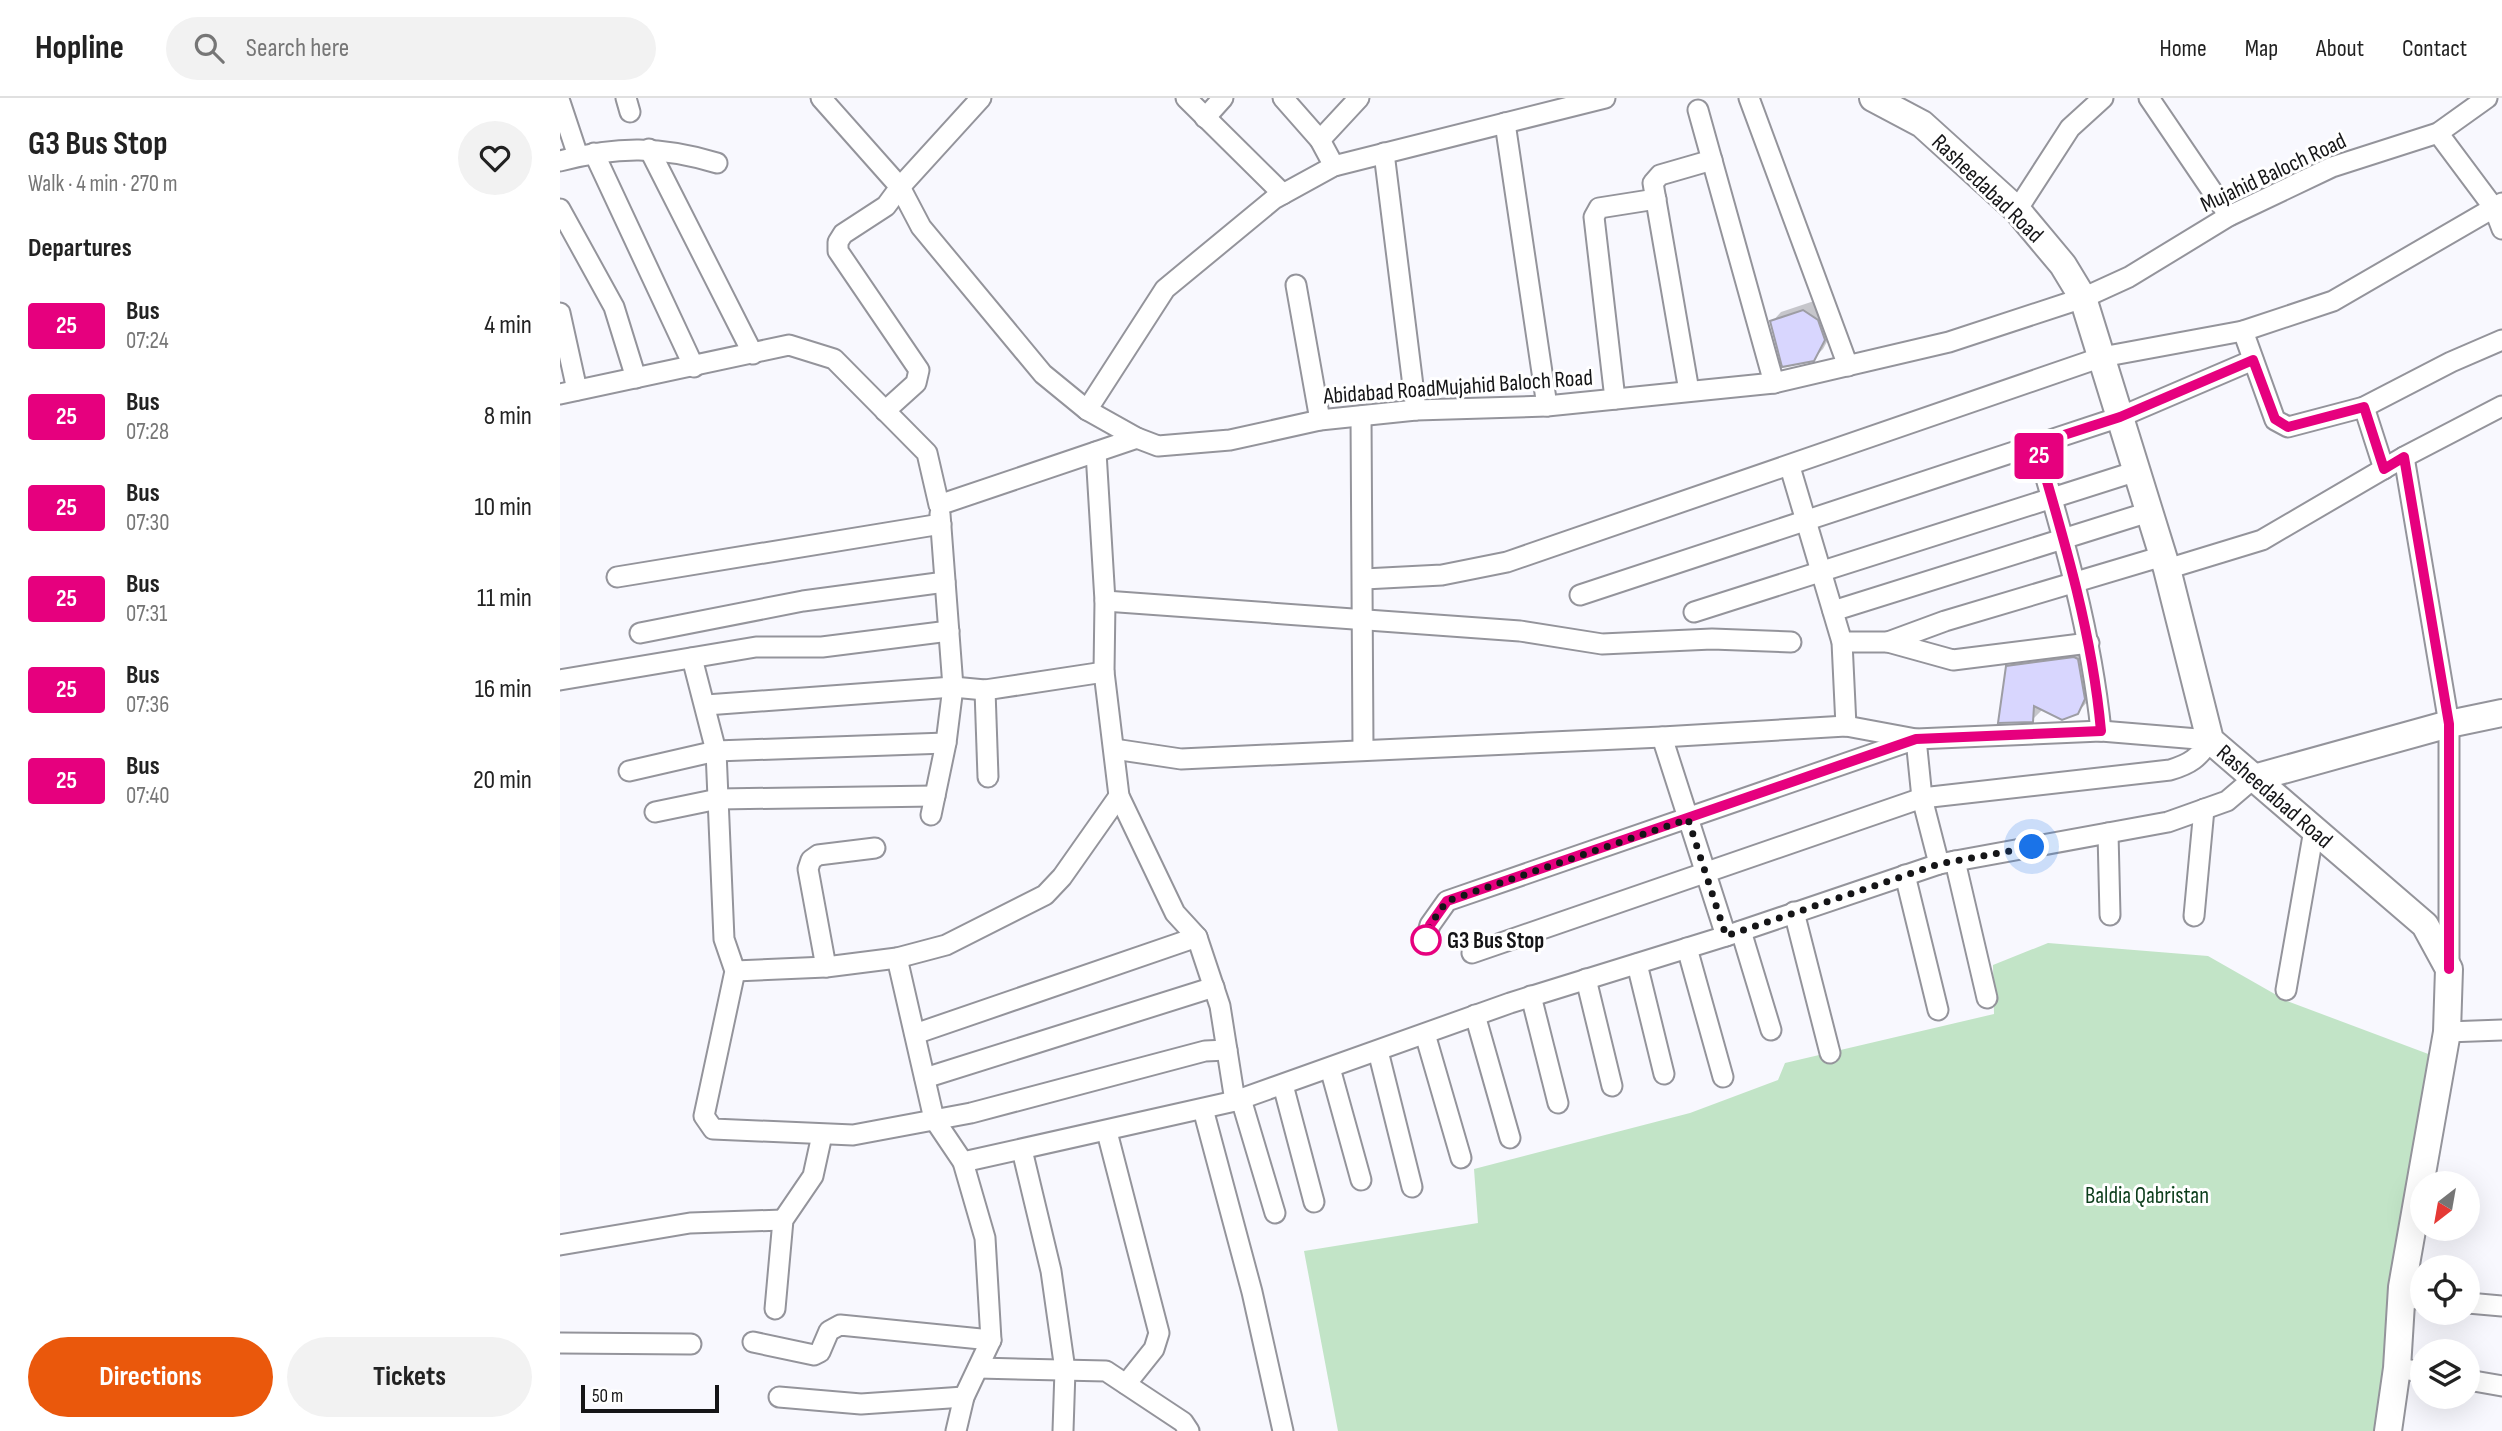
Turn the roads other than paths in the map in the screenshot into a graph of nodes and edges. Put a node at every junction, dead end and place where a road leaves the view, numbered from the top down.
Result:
1 (821, 98) edge
2 (1186, 98) edge
3 (1223, 98) edge
4 (1283, 98) edge
5 (1359, 98) edge
6 (1605, 98) edge
7 (1748, 98) edge
8 (1873, 98) edge
9 (2103, 98) edge
10 (2487, 98) edge
11 (978, 99) edge
12 (560, 102) edge
13 (2160, 102) edge
14 (1698, 110) dead end
15 (1205, 118) junction
16 (1505, 123) junction
17 (2438, 133) junction
18 (1320, 140) junction
19 (649, 149) junction
20 (1384, 153) junction
21 (578, 157) edge
22 (1712, 160) junction
23 (717, 163) dead end
24 (1334, 166) junction
25 (900, 187) junction
26 (1283, 194) junction
27 (1656, 199) junction
28 (2498, 206) edge
29 (560, 209) edge
30 (2017, 210) junction
31 (2229, 216) junction
32 (2502, 229) edge
33 (1296, 285) dead end
34 (2082, 298) junction
35 (560, 313) edge
36 (2243, 331) junction
37 (2502, 340) edge
38 (753, 354) junction
39 (2102, 357) junction
40 (2253, 360) junction
41 (694, 366) junction
42 (1848, 366) junction
43 (636, 378) junction
44 (1774, 383) junction
45 (1689, 391) junction
46 (568, 392) edge
47 (1615, 398) junction
48 (1547, 406) junction
49 (2502, 406) edge
50 (2364, 407) junction
51 (1087, 410) junction
52 (1416, 410) junction
53 (885, 411) junction
54 (1361, 416) junction
55 (2120, 417) junction
56 (1320, 419) junction
57 (1137, 438) junction
58 (2036, 444) junction
59 (1096, 452) junction
60 (2404, 457) junction
61 (1790, 467) junction
62 (2384, 469) junction
63 (2137, 471) junction
64 (2052, 499) junction
65 (2149, 512) junction
66 (940, 514) junction
67 (1805, 519) junction
68 (2065, 541) junction
69 (2165, 562) junction
70 (1821, 570) junction
71 (617, 577) dead end
72 (1364, 579) junction
73 (945, 582) junction
74 (2076, 583) junction
75 (1580, 594) dead end
76 (1105, 601) junction
77 (1833, 611) junction
78 (1694, 612) dead end
79 (1364, 620) junction
80 (949, 631) junction
81 (640, 633) dead end
82 (1791, 642) dead end
83 (1842, 642) junction
84 (1888, 642) junction
85 (2089, 643) junction
86 (692, 658) junction
87 (1104, 671) junction
88 (560, 680) edge
89 (953, 687) junction
90 (985, 690) junction
91 (706, 705) junction
92 (2502, 713) edge
93 (2449, 724) junction
94 (1846, 726) junction
95 (2101, 731) junction
96 (1662, 737) junction
97 (1916, 739) junction
98 (2210, 740) junction
99 (946, 743) junction
100 (1363, 748) junction
101 (1114, 749) junction
102 (716, 751) junction
103 (629, 771) dead end
104 (988, 777) dead end
105 (2254, 778) junction
106 (1119, 796) junction
107 (1922, 798) junction
108 (718, 799) junction
109 (2204, 809) junction
110 (655, 812) dead end
111 (1688, 819) junction
112 (2314, 830) junction
113 (2108, 833) junction
114 (875, 848) dead end
115 (1947, 863) junction
116 (1705, 872) junction
117 (1905, 875) junction
118 (1794, 912) junction
119 (2110, 915) dead end
120 (2193, 916) dead end
121 (1733, 933) junction
122 (1197, 937) junction
123 (1426, 940) dead end
124 (1687, 948) junction
125 (1472, 953) dead end
126 (897, 958) junction
127 (1637, 964) junction
128 (827, 967) junction
129 (2449, 969) junction
130 (735, 971) junction
131 (1586, 979) junction
132 (1214, 987) junction
133 (2286, 990) dead end
134 (1531, 996) junction
135 (1987, 998) dead end
136 (1937, 1010) dead end
137 (1475, 1016) junction
138 (1771, 1030) dead end
139 (2502, 1030) edge
140 (2447, 1031) junction
141 (915, 1034) junction
142 (1425, 1034) junction
143 (1227, 1050) junction
144 (1378, 1051) junction
145 (1830, 1053) dead end
146 (1330, 1068) junction
147 (1664, 1074) dead end
148 (1723, 1077) dead end
149 (925, 1079) junction
150 (1283, 1085) junction
151 (1612, 1086) dead end
152 (1238, 1100) junction
153 (1558, 1103) dead end
154 (1203, 1110) junction
155 (934, 1119) junction
156 (1107, 1132) junction
157 (822, 1135) junction
158 (1510, 1138) dead end
159 (1021, 1150) junction
160 (1461, 1158) dead end
161 (963, 1162) junction
162 (1362, 1180) dead end
163 (1412, 1187) dead end
164 (1314, 1202) dead end
165 (1275, 1213) dead end
166 (783, 1220) junction
167 (560, 1245) edge
168 (2418, 1255) edge
169 (2480, 1304) edge
170 (2502, 1306) edge
171 (775, 1309) dead end
172 (2411, 1325) edge
173 (991, 1340) junction
174 (753, 1342) dead end
175 (560, 1343) edge
176 (691, 1344) dead end
177 (978, 1368) junction
178 (1065, 1370) junction
179 (2409, 1370) edge
180 (2480, 1382) edge
181 (1126, 1384) junction
182 (2502, 1386) edge
183 (779, 1397) dead end
184 (964, 1397) junction
185 (956, 1431) edge
186 (1063, 1431) edge
187 (1189, 1431) edge
188 (1283, 1431) edge
189 (2388, 1431) edge

1 - 25 street, Abidabad RoadMujahid Baloch Road
2 - 15 street
3 - 15 street
4 - 18 street
5 - 18 street
6 - 16 street
7 - 42 street
8 - 30 main road, Rasheedabad Road
9 - 30 street
10 - 17 street, Mujahid Baloch Road
11 - 25 street
12 - 21 street
13 - 31 street
14 - 22 street
15 - 26 street
16 - 20 street
16 - 48 street
17 - 28 street
17 - 31 street, Mujahid Baloch Road
18 - 24 street
19 - 21 street
19 - 23 street
19 - 38 street
20 - 24 street
20 - 52 street
21 - 41 street
22 - 27 street
22 - 44 street
24 - 26 street
25 - 51 street, Abidabad RoadMujahid Baloch Road
25 - 53 street
26 - 51 street
27 - 45 street
27 - 47 street
28 - 32 street
28 - 36 street
29 - 43 street
30 - 34 main road, Rasheedabad Road
31 - 34 street, Mujahid Baloch Road
33 - 56 street
34 - 39 main road, Rasheedabad Road
34 - 42 street, Abidabad RoadMujahid Baloch Road
35 - 46 street
36 - 39 street
36 - 40 street
37 - 50 street
38 - 41 street
38 - 53 street
39 - 55 main road, Rasheedabad Road
39 - 61 street
40 - 50 street
40 - 55 street
41 - 43 street
42 - 44 street, Abidabad RoadMujahid Baloch Road
43 - 46 street
44 - 45 street, Abidabad RoadMujahid Baloch Road
45 - 47 street, Abidabad RoadMujahid Baloch Road
47 - 48 street, Abidabad RoadMujahid Baloch Road
48 - 52 street, Abidabad RoadMujahid Baloch Road
49 - 60 street
50 - 62 street
51 - 57 street, Abidabad RoadMujahid Baloch Road
52 - 54 street, Abidabad RoadMujahid Baloch Road
53 - 66 street
54 - 56 street, Abidabad RoadMujahid Baloch Road
54 - 72 street
55 - 58 street
55 - 63 main road, Rasheedabad Road
56 - 57 street, Abidabad RoadMujahid Baloch Road
57 - 59 street
58 - 64 street
58 - 67 street
59 - 66 street
59 - 76 street
60 - 62 street
60 - 93 street
61 - 67 street
61 - 72 street
62 - 69 street
63 - 64 street
63 - 65 main road, Rasheedabad Road
64 - 68 street
64 - 70 street
65 - 68 street
65 - 69 main road, Rasheedabad Road
66 - 71 street
66 - 73 street
67 - 70 street
67 - 75 street
68 - 74 street
68 - 77 street
69 - 74 street
69 - 98 main road, Rasheedabad Road
70 - 77 street
70 - 78 street
72 - 79 street
73 - 80 street
73 - 81 street
74 - 84 street
74 - 85 street
76 - 79 street
76 - 87 street
77 - 83 street
79 - 82 street
79 - 100 street
80 - 86 street
80 - 89 street
83 - 84 street
83 - 94 street
84 - 85 street
85 - 95 street
86 - 88 street
86 - 91 street
87 - 90 street
87 - 101 street
89 - 90 street
89 - 91 street
89 - 99 street
90 - 104 street
91 - 102 street
92 - 93 main road
93 - 105 main road
93 - 129 street
94 - 96 street
94 - 97 street
95 - 97 street
95 - 98 street
96 - 100 street
96 - 111 street
97 - 107 street
97 - 111 street
98 - 105 main road, Rasheedabad Road
98 - 107 street
99 - 102 street
99 - 108 street
100 - 101 street
101 - 106 street
102 - 103 street
102 - 108 street
105 - 109 street
105 - 112 main road, Rasheedabad Road
106 - 122 street
106 - 126 street
107 - 115 street
107 - 116 street
108 - 110 street
108 - 130 street
109 - 113 street
109 - 120 street
111 - 116 street
111 - 123 street
112 - 129 main road, Rasheedabad Road
112 - 133 street
113 - 115 street
113 - 119 street
114 - 128 street
115 - 117 street
115 - 135 street
116 - 121 street
116 - 125 street
117 - 118 street
117 - 136 street
118 - 121 street
118 - 145 street
121 - 124 street
121 - 138 street
122 - 132 street
122 - 141 street
124 - 127 street
124 - 148 street
126 - 128 street
126 - 141 street
127 - 131 street
127 - 147 street
128 - 130 street
129 - 140 main road
130 - 157 street
131 - 134 street
131 - 151 street
132 - 143 street
132 - 149 street
134 - 137 street
134 - 153 street
137 - 142 street
137 - 158 street
139 - 140 street
140 - 168 main road
141 - 149 street
142 - 144 street
142 - 160 street
143 - 152 street
143 - 155 street
144 - 146 street
144 - 163 street
146 - 150 street
146 - 162 street
149 - 155 street
150 - 152 street
150 - 164 street
152 - 154 street
152 - 165 street
154 - 156 street
154 - 188 street
155 - 157 street
155 - 161 street
156 - 159 street
156 - 181 street
157 - 166 street
159 - 161 street
159 - 178 street
161 - 173 street
166 - 167 street
166 - 171 street
169 - 170 street
172 - 179 main road
173 - 174 street
173 - 177 street
175 - 176 street
177 - 178 street
177 - 184 street
178 - 181 street
178 - 186 street
179 - 189 main road
180 - 182 street
181 - 187 street
183 - 184 street
184 - 185 street

